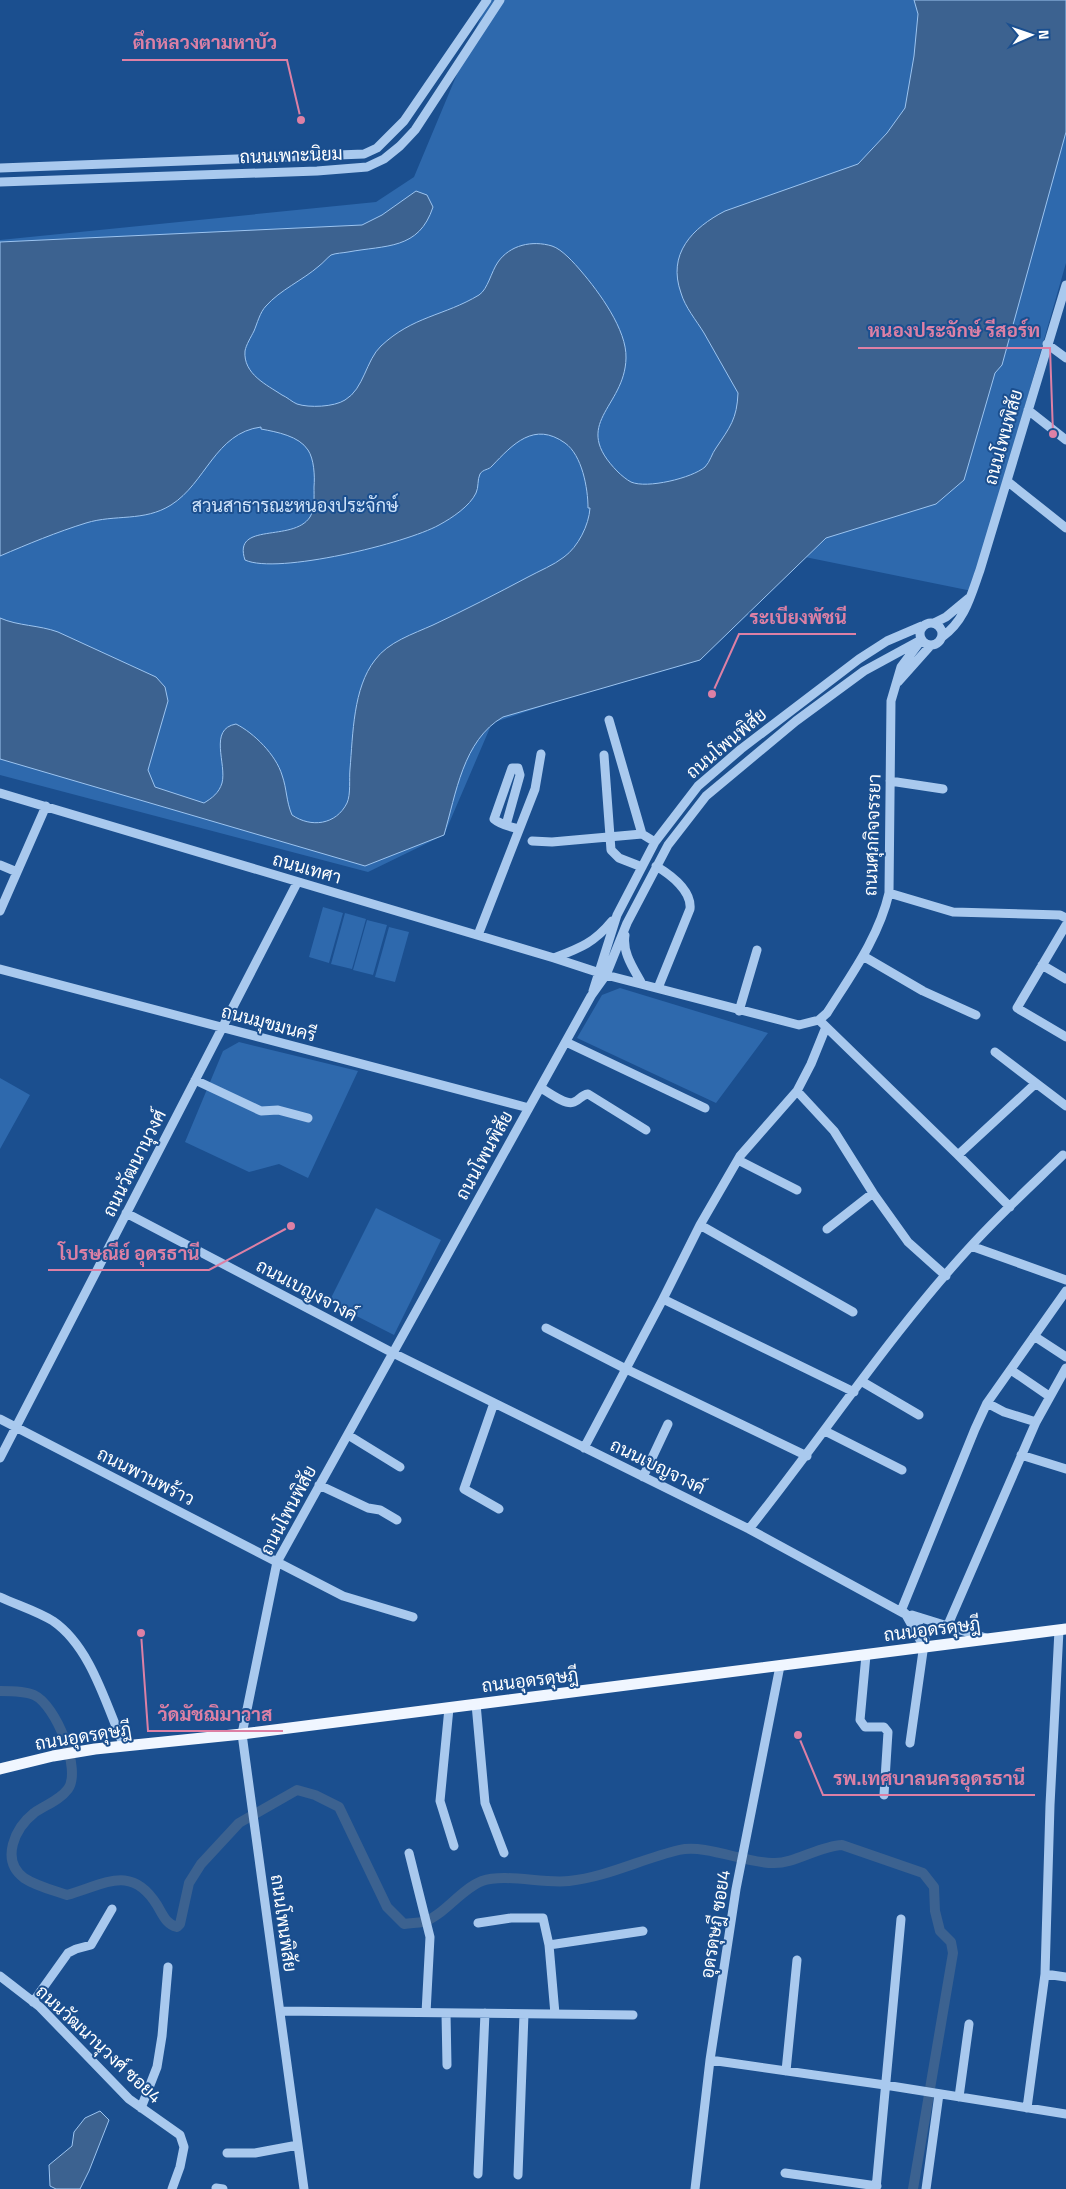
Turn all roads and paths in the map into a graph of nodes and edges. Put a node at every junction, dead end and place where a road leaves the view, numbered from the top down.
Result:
1 (474, 0) edge
2 (500, 0) edge
3 (485, 2) edge
4 (0, 168) edge
5 (0, 182) edge
6 (1066, 285) edge
7 (1047, 344) junction
8 (1066, 358) edge
9 (1028, 410) junction
10 (1066, 440) edge
11 (1007, 480) junction
12 (1066, 528) edge
13 (969, 598) junction
14 (934, 623) junction
15 (922, 626) junction
16 (942, 637) junction
17 (921, 640) junction
18 (931, 645) junction
19 (895, 653) junction
20 (901, 667) junction
21 (898, 682) junction
22 (609, 720) dead end
23 (541, 754) dead end
24 (604, 756) dead end
25 (890, 781) junction
26 (943, 789) dead end
27 (0, 793) edge
28 (46, 806) junction
29 (506, 825) junction
30 (519, 829) junction
31 (642, 834) junction
32 (610, 838) junction
33 (532, 841) dead end
34 (655, 842) junction
35 (0, 865) edge
36 (656, 866) junction
37 (642, 867) junction
38 (17, 872) junction
39 (297, 883) junction
40 (889, 893) junction
41 (1066, 906) edge
42 (0, 911) edge
43 (617, 915) junction
44 (1063, 917) edge
45 (627, 923) junction
46 (1066, 925) edge
47 (478, 935) junction
48 (757, 950) dead end
49 (863, 956) junction
50 (554, 958) junction
51 (1042, 965) junction
52 (0, 969) edge
53 (601, 974) junction
54 (1066, 979) edge
55 (642, 984) junction
56 (658, 988) junction
57 (739, 1011) junction
58 (976, 1016) dead end
59 (823, 1023) junction
60 (222, 1028) junction
61 (1066, 1037) edge
62 (566, 1042) junction
63 (995, 1052) dead end
64 (195, 1080) junction
65 (1035, 1084) junction
66 (540, 1088) junction
67 (797, 1091) junction
68 (1066, 1106) edge
69 (529, 1108) junction
70 (705, 1108) dead end
71 (308, 1118) dead end
72 (646, 1130) dead end
73 (958, 1155) junction
74 (1063, 1155) dead end
75 (738, 1160) junction
76 (797, 1190) dead end
77 (873, 1193) junction
78 (1010, 1207) junction
79 (126, 1213) junction
80 (700, 1225) junction
81 (827, 1230) dead end
82 (971, 1246) junction
83 (946, 1276) junction
84 (1066, 1280) edge
85 (1066, 1291) edge
86 (663, 1299) junction
87 (853, 1312) dead end
88 (546, 1328) dead end
89 (1034, 1336) junction
90 (393, 1353) junction
91 (1066, 1357) edge
92 (1066, 1368) edge
93 (626, 1369) junction
94 (1010, 1370) junction
95 (861, 1381) junction
96 (854, 1392) junction
97 (1049, 1396) junction
98 (494, 1403) junction
99 (987, 1403) junction
100 (919, 1415) dead end
101 (0, 1418) edge
102 (1036, 1422) junction
103 (668, 1424) dead end
104 (16, 1427) junction
105 (825, 1432) junction
106 (348, 1435) junction
107 (584, 1448) junction
108 (1021, 1455) junction
109 (807, 1456) junction
110 (0, 1458) edge
111 (400, 1467) dead end
112 (1066, 1469) edge
113 (902, 1470) dead end
114 (643, 1477) junction
115 (320, 1485) junction
116 (499, 1509) dead end
117 (397, 1520) dead end
118 (749, 1529) junction
119 (277, 1562) junction
120 (0, 1598) edge
121 (903, 1612) junction
122 (413, 1617) dead end
123 (946, 1627) junction
124 (1063, 1629) edge
125 (989, 1639) junction
126 (924, 1647) junction
127 (866, 1655) junction
128 (780, 1666) junction
129 (476, 1704) junction
130 (449, 1708) junction
131 (242, 1734) junction
132 (910, 1743) dead end
133 (124, 1746) junction
134 (0, 1769) edge
135 (884, 1795) dead end
136 (454, 1846) dead end
137 (409, 1853) dead end
138 (504, 1853) dead end
139 (112, 1909) dead end
140 (901, 1919) dead end
141 (478, 1923) dead end
142 (643, 1931) dead end
143 (549, 1945) junction
144 (797, 1960) dead end
145 (168, 1967) dead end
146 (1045, 1974) junction
147 (0, 1976) edge
148 (1066, 1977) edge
149 (32, 2002) junction
150 (280, 2011) junction
151 (426, 2012) junction
152 (446, 2013) junction
153 (485, 2013) junction
154 (524, 2014) junction
155 (555, 2014) junction
156 (632, 2015) dead end
157 (969, 2024) dead end
158 (710, 2060) junction
159 (447, 2065) dead end
160 (786, 2071) junction
161 (885, 2085) junction
162 (937, 2093) junction
163 (959, 2097) junction
164 (141, 2108) junction
165 (1028, 2108) junction
166 (1066, 2114) edge
167 (298, 2145) junction
168 (227, 2153) dead end
169 (785, 2173) dead end
170 (478, 2174) dead end
171 (518, 2175) dead end
172 (877, 2187) edge
173 (172, 2189) edge
174 (304, 2189) edge
175 (695, 2189) edge
176 (926, 2189) edge

1 - 3 street
2 - 5 street, ถนนเพาะนิยม
3 - 4 street, ถนนเพาะนิยม
6 - 7 street, ถนนโพนพิสัย
7 - 8 street
7 - 9 street, ถนนโพนพิสัย
9 - 10 street
9 - 11 street, ถนนโพนพิสัย
11 - 12 street
11 - 13 street, ถนนโพนพิสัย
13 - 14 street, ถนนโพนพิสัย
13 - 16 street, ถนนโพนพิสัย
14 - 15 street
14 - 16 street
15 - 17 street
15 - 34 street, ถนนโพนพิสัย
16 - 18 street
17 - 18 street
17 - 19 street, ถนนโพนพิสัย
17 - 20 street, ถนนศุภกิจจรรยา
18 - 21 street, ถนนศุภกิจจรรยา
19 - 20 street
19 - 36 street, ถนนโพนพิสัย
20 - 21 street, ถนนศุภกิจจรรยา
21 - 25 street, ถนนศุภกิจจรรยา
22 - 31 street
23 - 30 street
24 - 32 street
25 - 26 street
25 - 40 street, ถนนศุภกิจจรรยา
27 - 28 street, ถนนเทศา
28 - 38 street
28 - 39 street, ถนนเทศา
29 - 29 street
29 - 30 street
30 - 47 street
31 - 32 street
31 - 34 street
32 - 33 street
32 - 37 street
34 - 37 street, ถนนโพนพิสัย
35 - 38 street
36 - 45 street, ถนนโพนพิสัย
36 - 56 street
37 - 43 street, ถนนโพนพิสัย
38 - 42 street
39 - 47 street, ถนนเทศา
39 - 60 street, ถนนวัฒนานุวงศ์
40 - 44 street
40 - 49 street, ถนนศุภกิจจรรยา
41 - 44 street
43 - 50 street
43 - 53 street, ถนนโพนพิสัย
45 - 53 street, ถนนโพนพิสัย
45 - 55 street
46 - 51 street
47 - 50 street, ถนนเทศา
48 - 57 street
49 - 58 street
49 - 59 street, ถนนศุภกิจจรรยา
50 - 53 street, ถนนเทศา
51 - 54 street
51 - 61 street
52 - 60 street, ถนนมุขมนครี
53 - 55 street
53 - 62 street, ถนนโพนพิสัย
55 - 56 street
56 - 57 street
57 - 59 street
59 - 67 street, ถนนศุภกิจจรรยา
59 - 73 street
60 - 64 street, ถนนวัฒนานุวงศ์
60 - 69 street, ถนนมุขมนครี
62 - 66 street, ถนนโพนพิสัย
62 - 70 street
63 - 65 street
64 - 71 street
64 - 79 street, ถนนวัฒนานุวงศ์
65 - 68 street
65 - 73 street
66 - 69 street, ถนนโพนพิสัย
66 - 72 street
67 - 75 street, ถนนศุภกิจจรรยา
67 - 77 street
69 - 90 street, ถนนโพนพิสัย
73 - 78 street
74 - 78 street
75 - 76 street
75 - 80 street, ถนนศุภกิจจรรยา
77 - 81 street
77 - 83 street
78 - 82 street
79 - 90 street, ถนนเบญงจางค์
79 - 104 street, ถนนวัฒนานุวงศ์
80 - 86 street, ถนนศุภกิจจรรยา
80 - 87 street
82 - 83 street
82 - 84 street
83 - 95 street
85 - 89 street
86 - 93 street, ถนนศุภกิจจรรยา
86 - 96 street
88 - 93 street
89 - 91 street
89 - 94 street
90 - 98 street, ถนนเบญจางค์
90 - 106 street, ถนนโพนพิสัย
92 - 97 street
93 - 107 street, ถนนศุภกิจจรรยา
93 - 109 street
94 - 97 street
94 - 99 street
95 - 96 street
95 - 100 street
96 - 105 street
97 - 102 street
98 - 107 street, ถนนเบญจางค์
98 - 116 street
99 - 102 street
99 - 121 street
101 - 104 street, ถนนพานพร้าว
102 - 108 street
103 - 114 street
104 - 110 street, ถนนวัฒนานุวงศ์
104 - 119 street, ถนนพานพร้าว
105 - 109 street
105 - 113 street
106 - 111 street
106 - 115 street, ถนนโพนพิสัย
107 - 114 street, ถนนเบญจางค์
108 - 112 street
108 - 123 street
109 - 118 street
114 - 118 street, ถนนเบญจางค์
115 - 117 street
115 - 119 street, ถนนโพนพิสัย
118 - 121 street, ถนนเบญจางค์
119 - 122 street, ถนนพานพร้าว
119 - 131 street, ถนนโพนพิสัย
120 - 133 street
121 - 123 street, ถนนเบญจางค์
121 - 126 street, ถนนเบญจางค์
123 - 125 street, ถนนเบญจางค์
124 - 125 main road, ถนนอุดรดุษฎี
124 - 146 street
125 - 126 main road, ถนนอุดรดุษฎี
126 - 127 main road, ถนนอุดรดุษฎี
126 - 132 street
127 - 128 main road, ถนนอุดรดุษฎี
127 - 135 street
128 - 129 main road, ถนนอุดรดุษฎี
128 - 158 street, อุดรดุษฎี ซอย4
129 - 130 main road, ถนนอุดรดุษฎี
129 - 138 street
130 - 131 main road, ถนนอุดรดุษฎี
130 - 136 street
131 - 133 main road, ถนนอุดรดุษฎี
131 - 150 street, ถนนโพนพิสัย
133 - 134 main road, ถนนอุดรดุษฎี
137 - 151 street
139 - 149 street
140 - 161 street
141 - 143 street
142 - 143 street
143 - 155 street
144 - 160 street
145 - 164 street
146 - 148 street
146 - 165 street
147 - 149 street, ถนนวัฒนานุวงศ์ ซอย4
149 - 164 street, ถนนวัฒนานุวงศ์ ซอย4
150 - 151 street
150 - 167 street, ถนนโพนพิสัย
151 - 152 street
152 - 153 street
152 - 159 street
153 - 154 street
153 - 170 street
154 - 155 street
154 - 171 street
155 - 156 street
157 - 163 street
158 - 160 street
158 - 175 street, อุดรดุษฎี ซอย4
160 - 161 street
161 - 162 street
161 - 172 street
162 - 163 street
162 - 176 street
163 - 165 street
164 - 173 street, ถนนวัฒนานุวงศ์ ซอย4
165 - 166 street
167 - 168 street
167 - 174 street, ถนนโพนพิสัย
169 - 172 street

